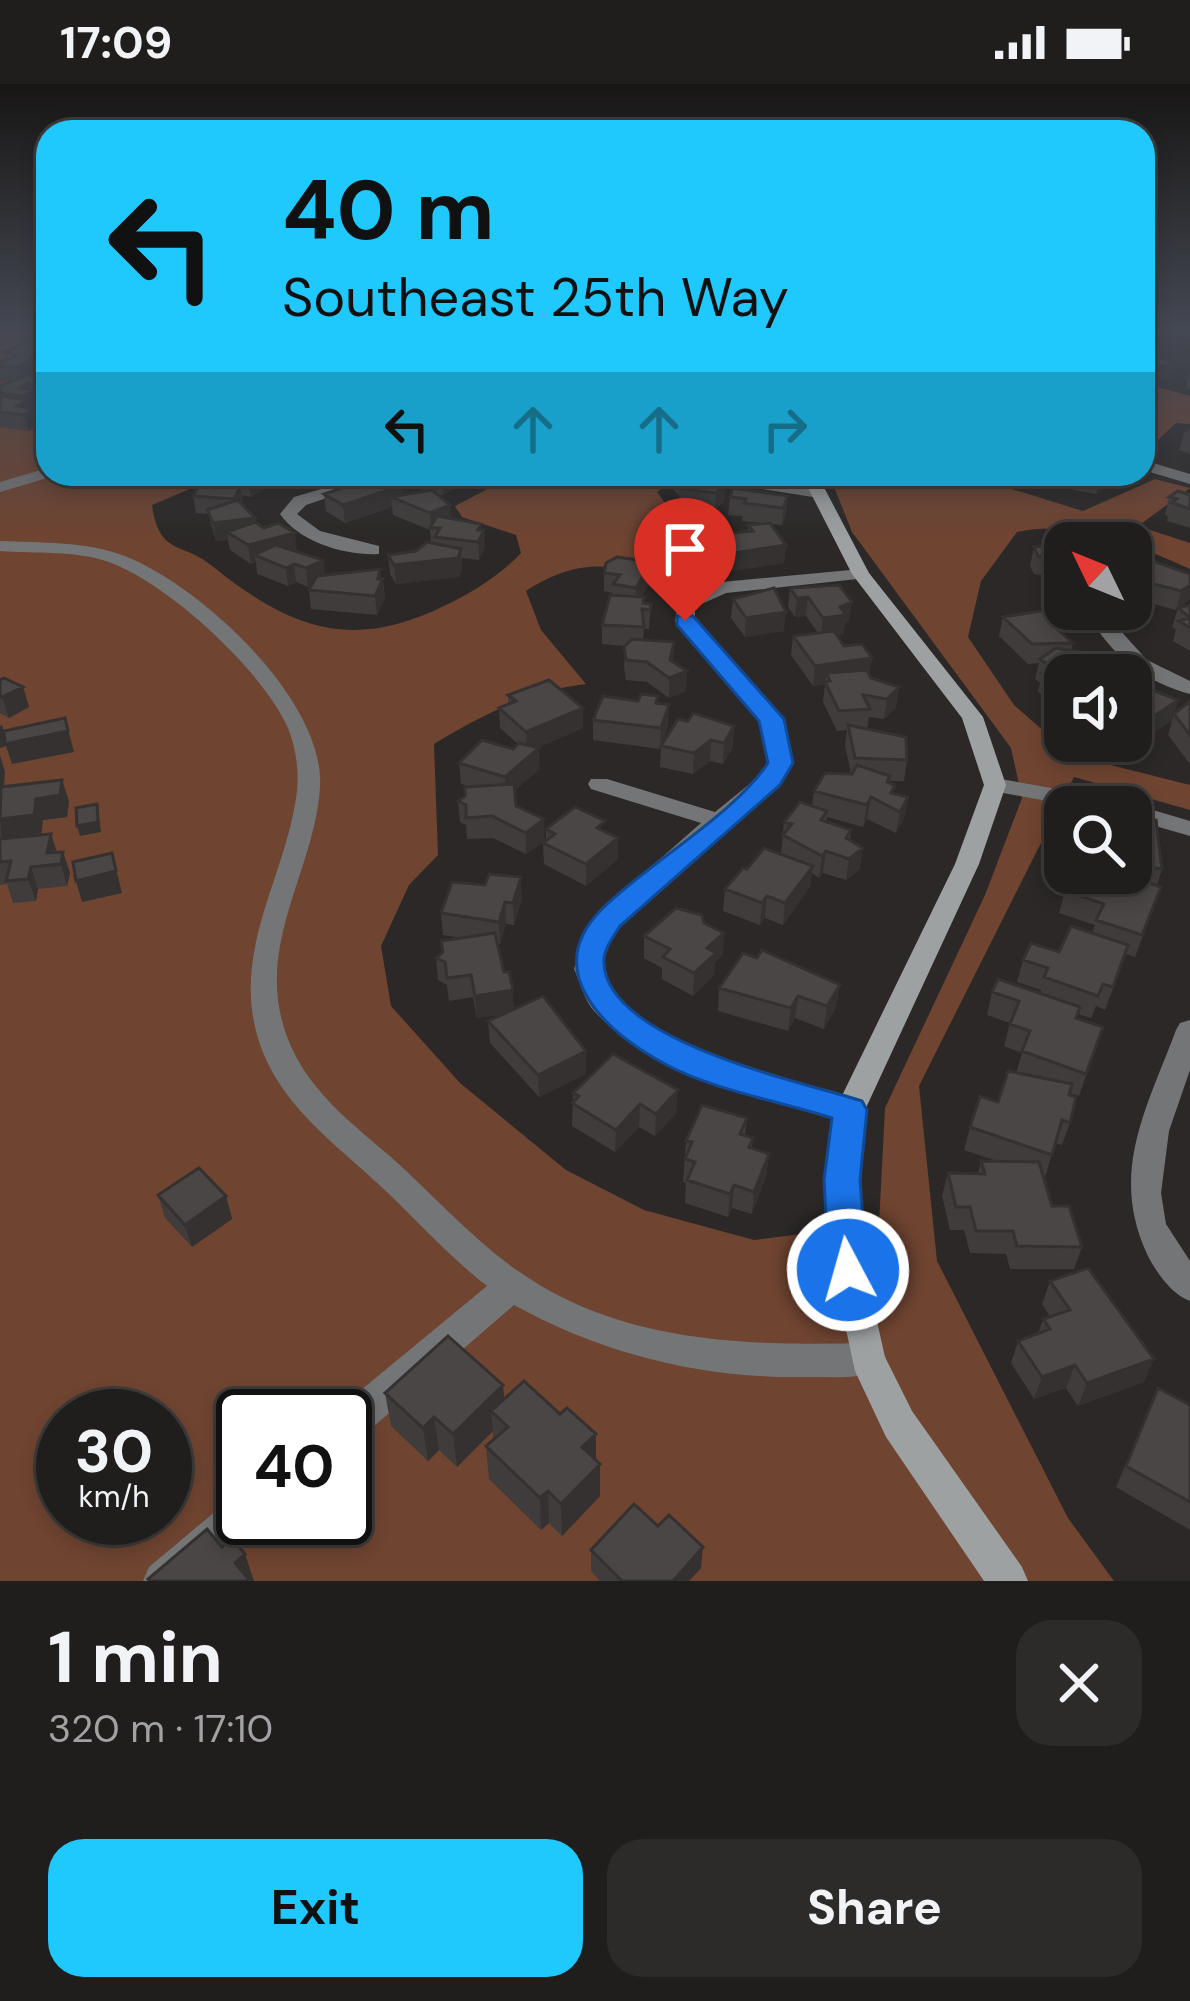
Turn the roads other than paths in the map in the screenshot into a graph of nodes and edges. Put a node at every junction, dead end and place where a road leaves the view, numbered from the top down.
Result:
1 (1155, 469) edge
2 (36, 476) edge
3 (1190, 479) edge
4 (349, 486) edge
5 (816, 486) edge
6 (0, 487) edge
7 (0, 546) edge
8 (373, 550) dead end
9 (861, 574) junction
10 (1107, 630) edge
11 (1190, 688) edge
12 (599, 784) dead end
13 (995, 785) junction
14 (1044, 794) edge
15 (1152, 817) edge
16 (721, 821) junction
17 (1190, 829) edge
18 (1190, 1030) edge
19 (850, 1110) junction
20 (512, 1286) junction
21 (1190, 1286) edge
22 (868, 1359) junction
23 (372, 1404) edge
24 (216, 1537) edge
25 (163, 1581) edge
26 (1008, 1581) edge

1 - 3 street
2 - 6 street
4 - 8 street
5 - 9 street
7 - 20 street
9 - 13 street
9 - 16 street
10 - 11 street
12 - 16 street
13 - 14 street
13 - 19 street
15 - 17 street
16 - 19 street
18 - 21 street
19 - 22 street
20 - 22 street
20 - 23 street
22 - 26 street
24 - 25 street

